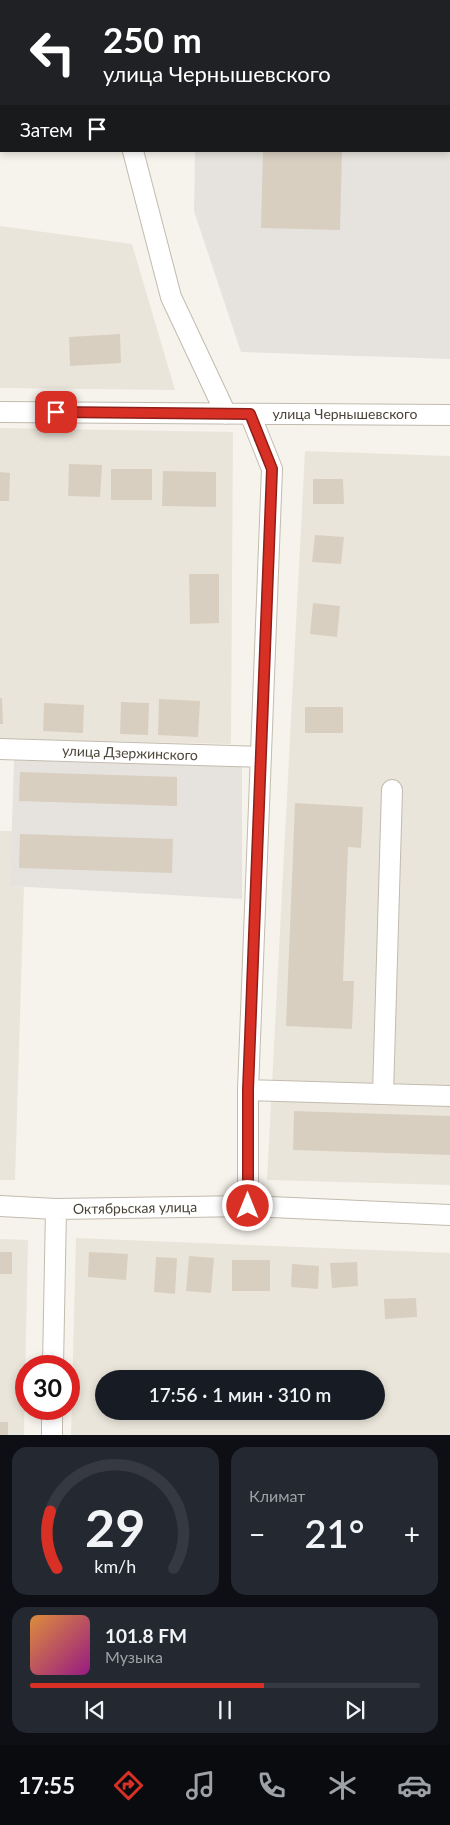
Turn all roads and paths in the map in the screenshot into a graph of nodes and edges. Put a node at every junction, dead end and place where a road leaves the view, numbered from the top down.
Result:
1 (133, 152) edge
2 (0, 412) edge
3 (226, 414) junction
4 (250, 414) junction
5 (450, 415) edge
6 (0, 748) edge
7 (261, 757) junction
8 (392, 790) dead end
9 (248, 1090) junction
10 (383, 1094) junction
11 (450, 1096) edge
12 (0, 1206) edge
13 (248, 1206) junction
14 (56, 1209) junction
15 (450, 1215) edge
16 (53, 1355) edge
17 (52, 1420) edge
18 (52, 1435) edge

1 - 3 street
2 - 3 street, улица Чернышевского
3 - 4 street, улица Чернышевского
4 - 5 street, улица Чернышевского
4 - 7 street
6 - 7 street, улица Дзержинского
7 - 9 street
8 - 10 street
9 - 10 street
9 - 13 street
10 - 11 street
12 - 14 street, Октябрьская улица
13 - 14 street, Октябрьская улица
13 - 15 street, Октябрьская улица
14 - 16 street
17 - 18 street

